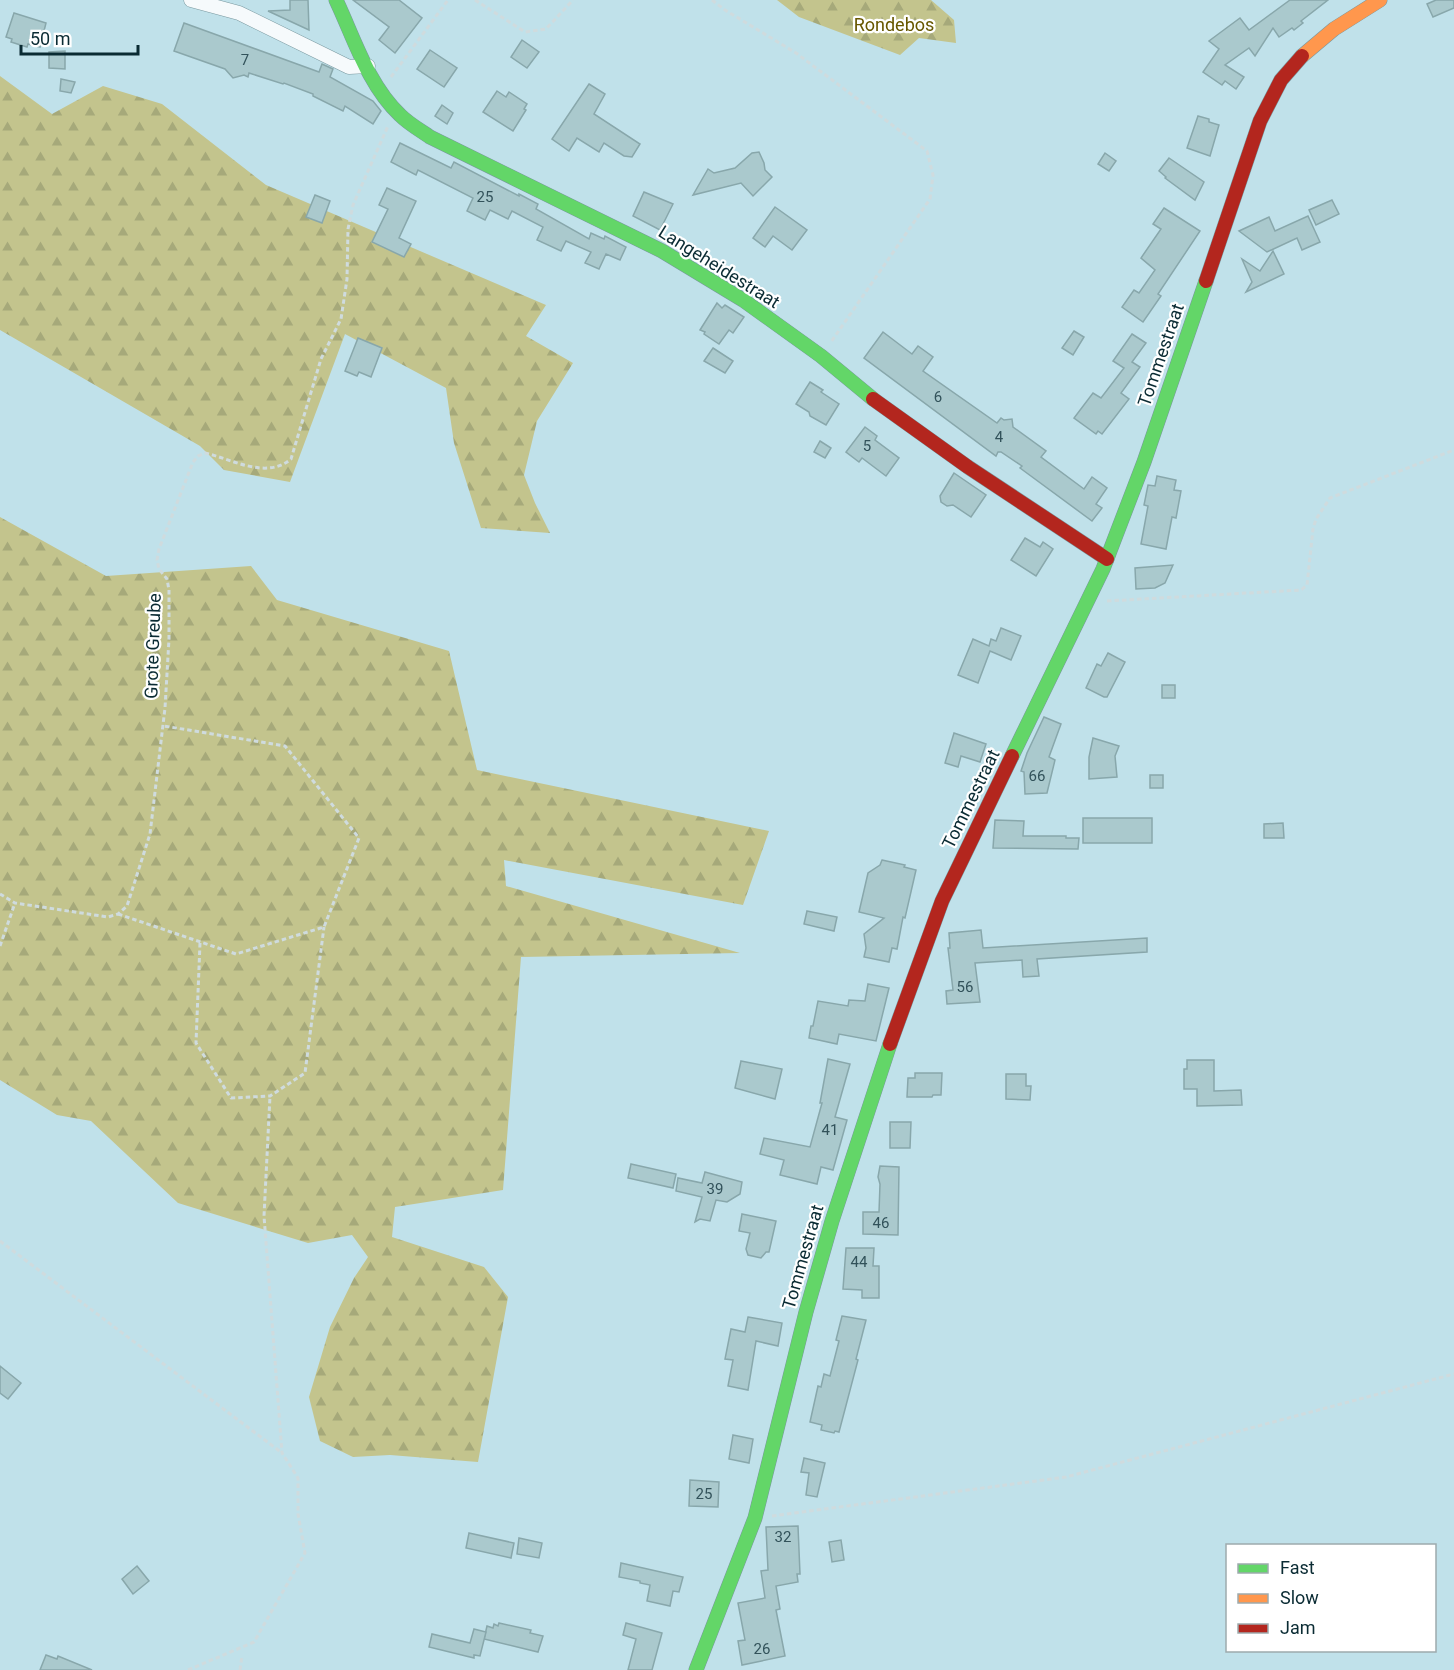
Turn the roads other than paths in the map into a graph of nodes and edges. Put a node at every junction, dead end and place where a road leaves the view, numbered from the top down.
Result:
1 (191, 0) edge
2 (336, 0) edge
3 (1380, 0) edge
4 (368, 66) junction
5 (1107, 559) junction
6 (696, 1670) edge

1 - 4 street
2 - 4 street, Langeheidestraat
3 - 5 street, Tommestraat
4 - 5 street, Langeheidestraat
5 - 6 street, Tommestraat

